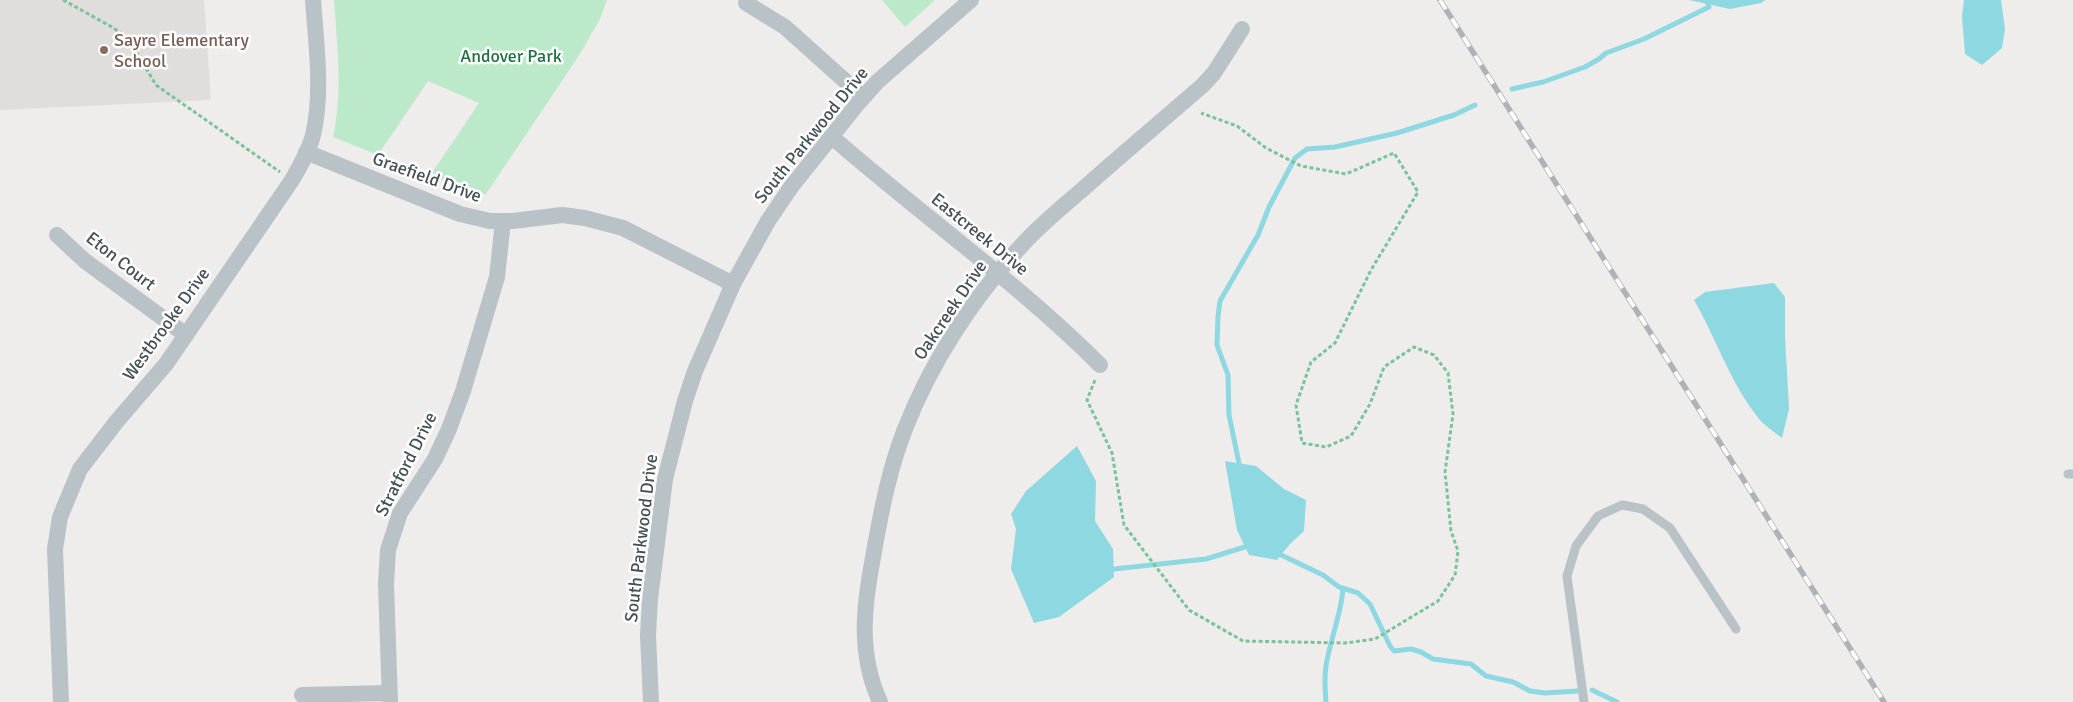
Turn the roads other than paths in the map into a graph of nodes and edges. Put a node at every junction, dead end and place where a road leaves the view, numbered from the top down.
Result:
1 (313, 0) edge
2 (971, 0) edge
3 (746, 3) dead end
4 (1242, 30) dead end
5 (863, 98) junction
6 (832, 137) junction
7 (306, 152) junction
8 (502, 221) junction
9 (57, 235) dead end
10 (998, 273) junction
11 (733, 284) junction
12 (186, 335) junction
13 (1100, 365) road end
14 (1736, 629) dead end
15 (302, 695) dead end
16 (389, 698) edge
17 (61, 702) edge
18 (651, 702) edge
19 (880, 702) edge
20 (1584, 702) edge

1 - 7 street, Westbrooke Drive
2 - 5 street, South Parkwood Drive
3 - 5 street
4 - 10 street, Oakcreek Drive
5 - 6 street, South Parkwood Drive
6 - 10 street, Eastcreek Drive
6 - 11 street, South Parkwood Drive
7 - 8 street, Graefield Drive
7 - 12 street, Westbrooke Drive
8 - 11 street, Graefield Drive
8 - 16 street, Stratford Drive
9 - 12 street, Eton Court
10 - 13 street, Eastcreek Drive
10 - 19 street, Oakcreek Drive
11 - 18 street, South Parkwood Drive
12 - 17 street, Westbrooke Drive
14 - 20 lane
15 - 16 street

